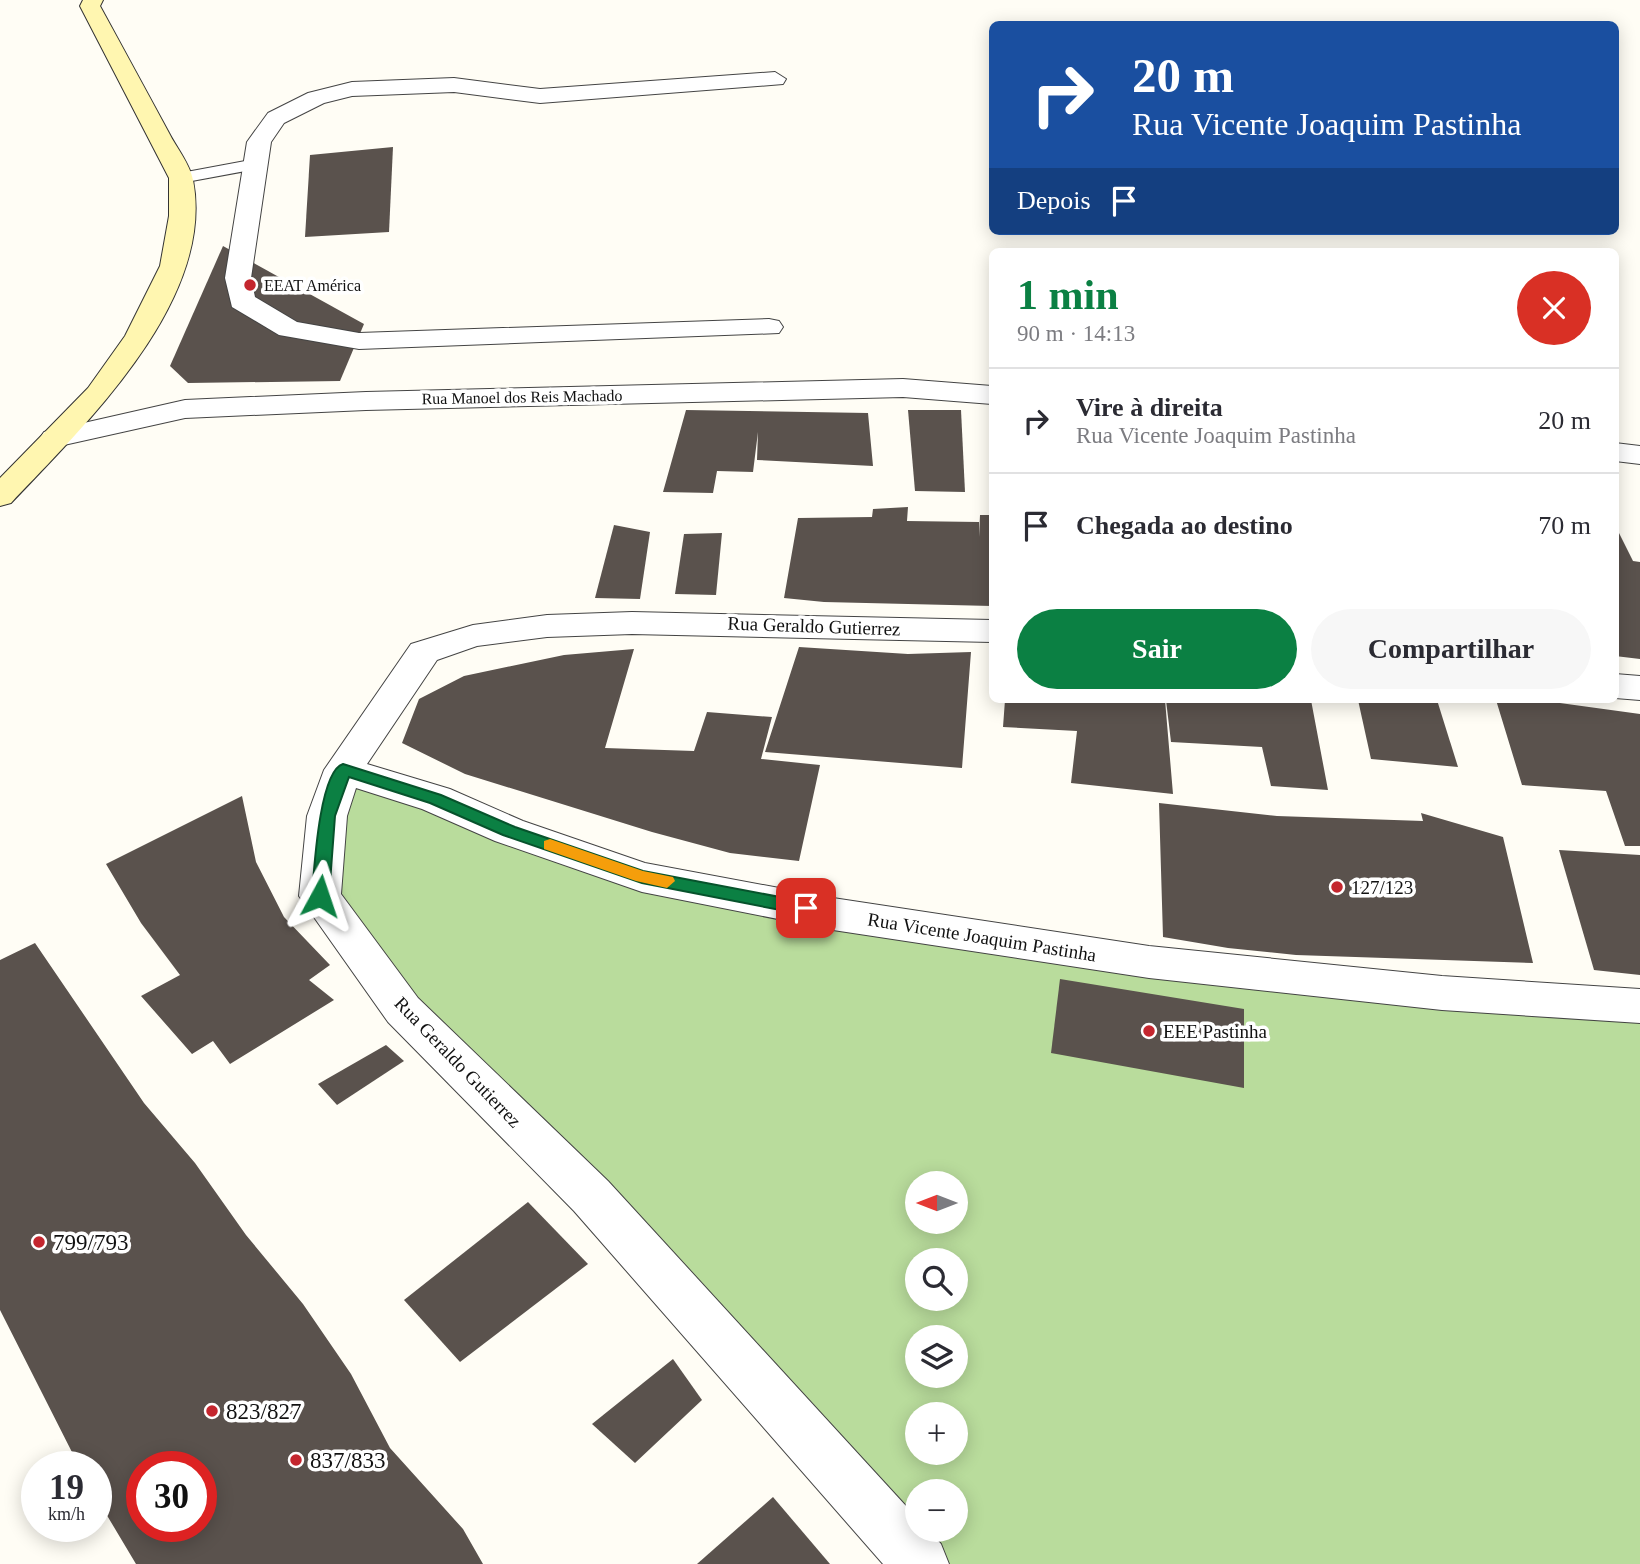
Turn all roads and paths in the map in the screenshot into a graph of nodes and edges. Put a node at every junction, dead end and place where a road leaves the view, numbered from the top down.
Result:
1 (93, 0) edge
2 (775, 79) dead end
3 (256, 164) junction
4 (181, 178) junction
5 (769, 327) dead end
6 (989, 395) edge
7 (55, 438) junction
8 (1619, 452) edge
9 (1640, 455) edge
10 (0, 496) edge
11 (989, 631) edge
12 (1619, 686) edge
13 (1640, 688) edge
14 (343, 770) junction
15 (1640, 1006) edge
16 (921, 1564) edge

1 - 4 main road
2 - 3 street
3 - 4 lane
3 - 5 street
4 - 7 main road
6 - 7 street, Rua Manoel dos Reis Machado
7 - 10 main road
8 - 9 street
11 - 14 street, Rua Geraldo Gutierrez
12 - 13 street
14 - 15 street, Rua Vicente Joaquim Pastinha
14 - 16 street, Rua Geraldo Gutierrez

